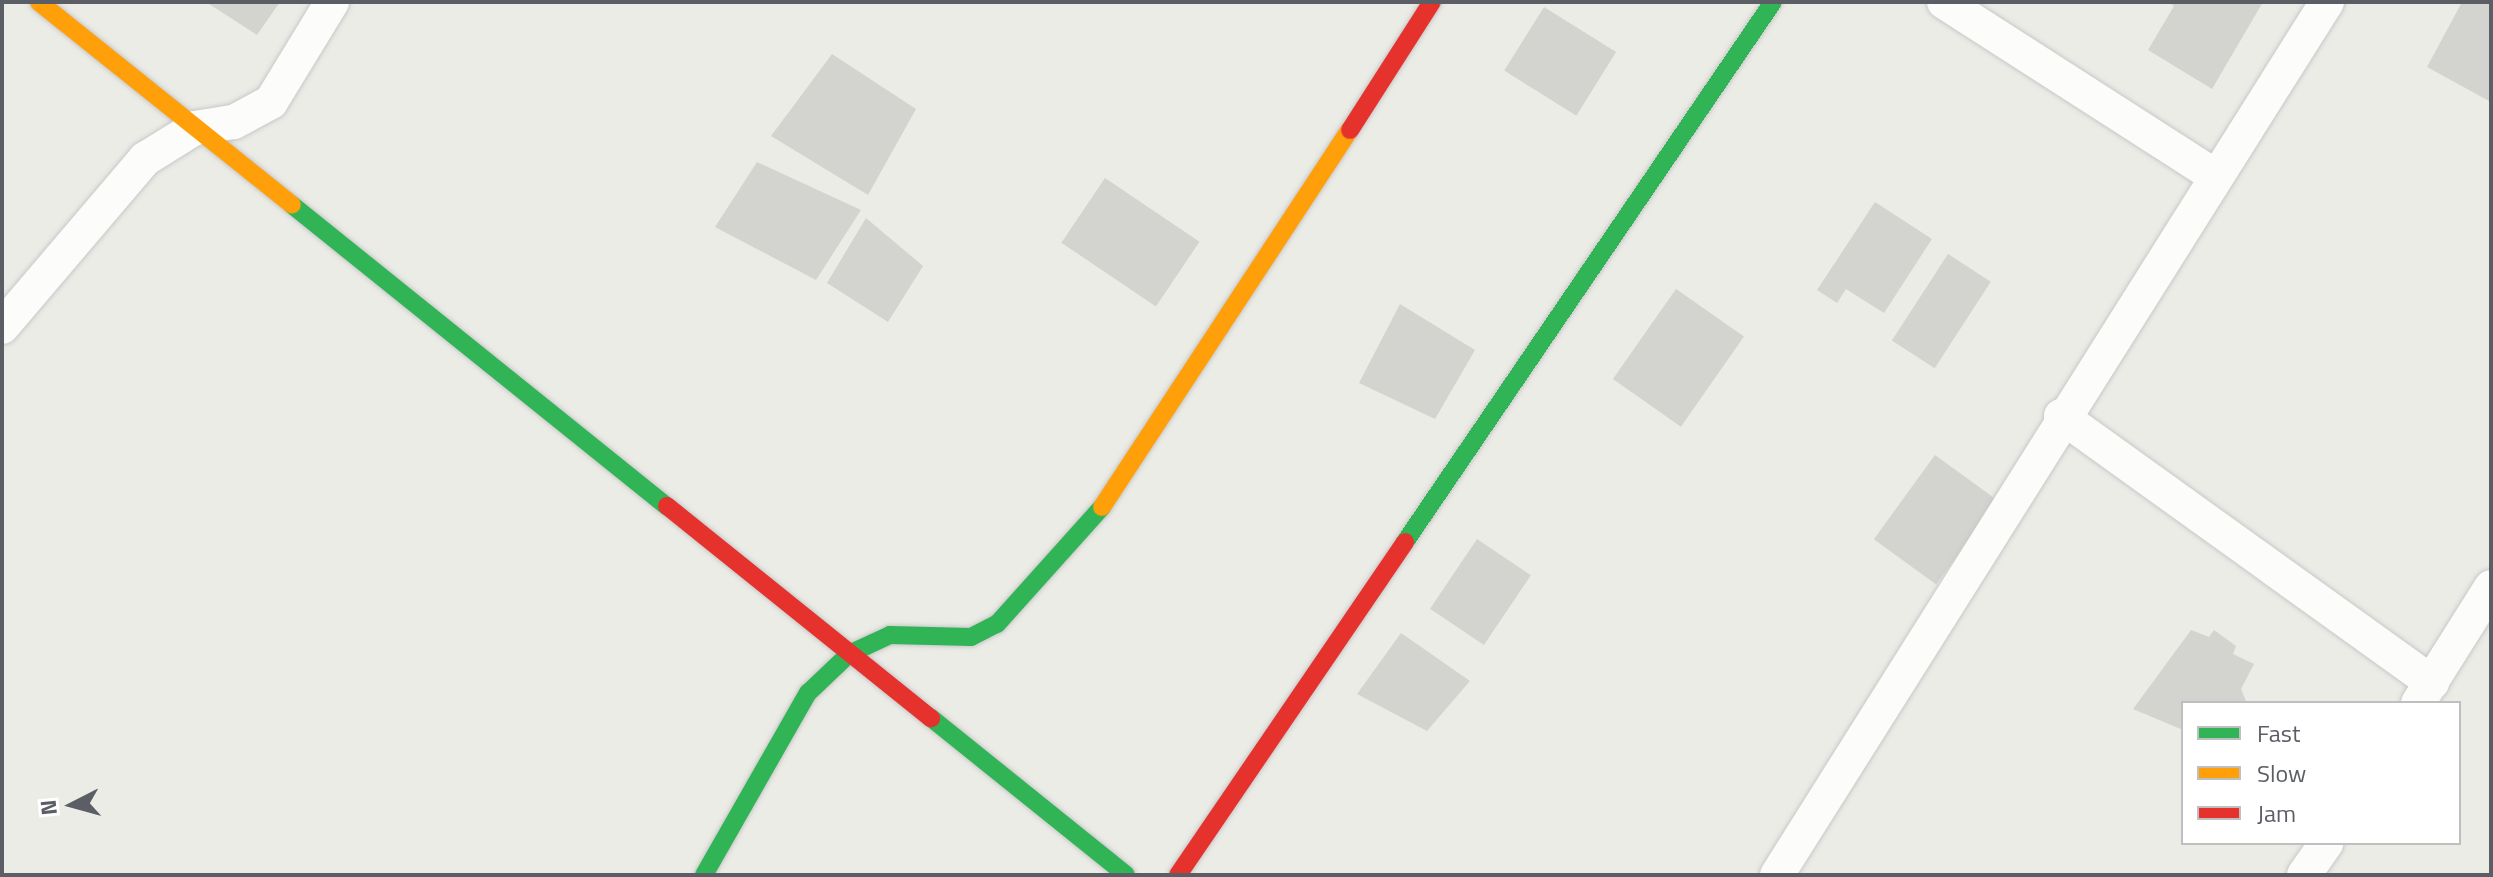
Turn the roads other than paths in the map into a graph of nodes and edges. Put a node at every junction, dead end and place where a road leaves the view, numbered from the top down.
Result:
1 (39, 2) edge
2 (332, 2) edge
3 (1432, 2) edge
4 (1773, 2) edge
5 (1944, 2) edge
6 (2327, 2) edge
7 (195, 128) junction
8 (2213, 175) junction
9 (2, 327) edge
10 (2061, 416) junction
11 (2491, 587) edge
12 (849, 654) junction
13 (2425, 693) edge
14 (2325, 845) edge
15 (704, 875) edge
16 (1126, 875) edge
17 (1178, 875) edge
18 (1777, 875) edge
19 (2304, 875) edge

1 - 7 street
2 - 7 street
3 - 12 street
4 - 17 street
5 - 8 street
6 - 8 street
7 - 9 street
7 - 12 street
8 - 10 street
10 - 13 street
10 - 18 street
11 - 13 street
12 - 15 street
12 - 16 street
14 - 19 street

